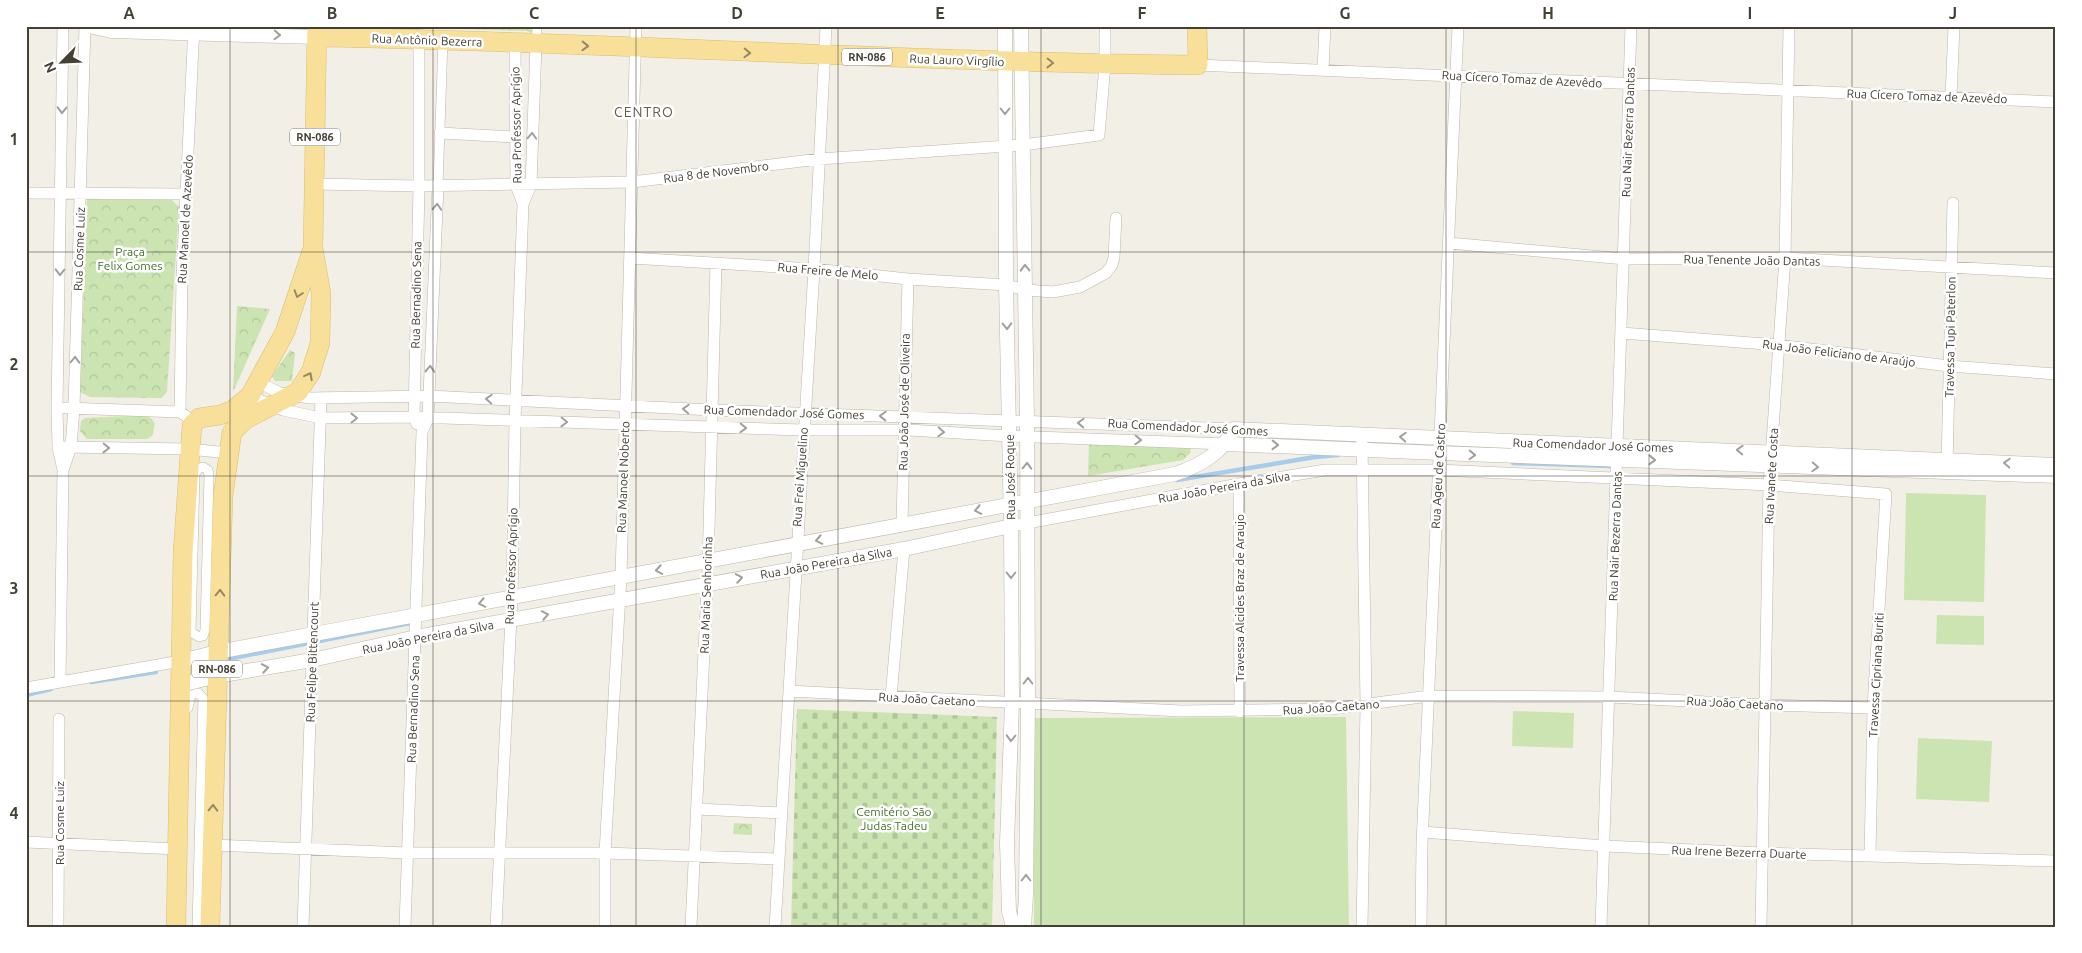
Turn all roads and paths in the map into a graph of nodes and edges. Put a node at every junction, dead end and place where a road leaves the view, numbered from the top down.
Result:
1 (64, 26) edge
2 (87, 26) edge
3 (636, 26) edge
4 (826, 26) edge
5 (1005, 26) edge
6 (1021, 26) edge
7 (1105, 26) edge
8 (1197, 26) edge
9 (1325, 26) edge
10 (1458, 26) edge
11 (1632, 26) edge
12 (1789, 26) edge
13 (1954, 26) edge
14 (194, 30) edge
15 (317, 31) edge
16 (536, 35) edge
17 (420, 37) junction
18 (443, 40) junction
19 (515, 44) junction
20 (635, 48) junction
21 (823, 56) junction
22 (1013, 62) junction
23 (1105, 64) junction
24 (1198, 65) junction
25 (1323, 70) junction
26 (1456, 76) junction
27 (1629, 84) junction
28 (1788, 91) junction
29 (1951, 97) junction
30 (2056, 102) edge
31 (440, 133) junction
32 (514, 137) junction
33 (1023, 145) junction
34 (1005, 146) junction
35 (819, 159) junction
36 (632, 182) junction
37 (314, 184) junction
38 (516, 185) junction
39 (531, 185) junction
40 (419, 186) junction
41 (438, 186) junction
42 (26, 192) edge
43 (61, 194) junction
44 (81, 194) junction
45 (187, 194) junction
46 (1953, 203) dead end
47 (523, 204) junction
48 (1116, 218) dead end
49 (1449, 243) junction
50 (313, 248) junction
51 (630, 258) junction
52 (1785, 258) junction
53 (1625, 259) junction
54 (716, 263) junction
55 (1951, 268) junction
56 (814, 269) junction
57 (2056, 273) edge
58 (908, 279) junction
59 (1006, 285) junction
60 (1026, 290) junction
61 (1622, 333) junction
62 (1778, 345) junction
63 (1949, 366) junction
64 (2056, 374) edge
65 (254, 389) junction
66 (293, 396) junction
67 (414, 396) junction
68 (429, 396) junction
69 (321, 398) junction
70 (516, 401) junction
71 (626, 405) junction
72 (272, 406) junction
73 (57, 408) junction
74 (74, 408) junction
75 (712, 410) junction
76 (804, 412) junction
77 (220, 415) junction
78 (187, 417) junction
79 (414, 417) junction
80 (903, 417) junction
81 (321, 418) junction
82 (428, 418) junction
83 (1009, 420) junction
84 (515, 421) junction
85 (1027, 421) junction
86 (624, 424) junction
87 (712, 427) junction
88 (1234, 429) junction
89 (803, 430) junction
90 (904, 430) junction
91 (232, 432) junction
92 (422, 432) junction
93 (1009, 436) junction
94 (1027, 436) junction
95 (1362, 442) junction
96 (1226, 444) junction
97 (58, 446) junction
98 (1439, 446) junction
99 (71, 447) junction
100 (189, 449) junction
101 (1617, 452) junction
102 (228, 453) junction
103 (1771, 458) junction
104 (2056, 465) edge
105 (1947, 466) junction
106 (1363, 469) junction
107 (63, 470) junction
108 (1438, 470) junction
109 (2056, 476) edge
110 (1616, 478) junction
111 (1239, 484) junction
112 (1769, 485) junction
113 (1886, 494) joint
114 (1026, 501) junction
115 (1010, 503) junction
116 (1026, 523) junction
117 (902, 524) junction
118 (1011, 526) junction
119 (796, 544) junction
120 (904, 549) junction
121 (708, 561) junction
122 (795, 568) junction
123 (620, 577) junction
124 (707, 584) junction
125 (512, 597) junction
126 (619, 600) junction
127 (417, 615) junction
128 (510, 622) junction
129 (191, 632) joint
130 (314, 634) junction
131 (416, 637) junction
132 (217, 652) junction
133 (312, 660) junction
134 (181, 661) junction
135 (217, 676) junction
136 (60, 681) junction
137 (181, 685) junction
138 (26, 688) edge
139 (789, 691) junction
140 (1429, 696) junction
141 (891, 697) junction
142 (1610, 697) junction
143 (1012, 703) junction
144 (1028, 704) junction
145 (1765, 705) junction
146 (1366, 706) junction
147 (1873, 708) junction
148 (1240, 712) junction
149 (59, 719) dead end
150 (697, 809) junction
151 (782, 813) junction
152 (1423, 832) junction
153 (26, 842) edge
154 (59, 844) junction
155 (212, 845) junction
156 (1605, 846) junction
157 (177, 849) junction
158 (306, 850) junction
159 (407, 852) junction
160 (605, 853) junction
161 (1762, 853) junction
162 (499, 854) junction
163 (694, 855) junction
164 (1870, 856) junction
165 (778, 859) junction
166 (2056, 861) edge
167 (58, 927) edge
168 (176, 927) edge
169 (181, 927) edge
170 (197, 927) edge
171 (210, 927) edge
172 (303, 927) edge
173 (405, 927) edge
174 (496, 927) edge
175 (604, 927) edge
176 (691, 927) edge
177 (775, 927) edge
178 (1013, 927) edge
179 (1024, 927) edge
180 (1362, 927) edge
181 (1421, 927) edge
182 (1601, 927) edge
183 (1761, 927) edge

1 -> 43 street, Rua Cosme Luiz
2 - 14 street
2 - 44 street, Rua Cosme Luiz
3 - 20 street, Rua Manoel Noberto
4 - 21 street, Rua Frei Miguelino
5 - 22 street, Rua José Roque
6 - 22 street, Rua José Roque
7 - 23 street
8 - 24 main road
9 - 25 street
10 - 26 street, Rua Ageu de Castro
11 - 27 street, Rua Nair Bezerra Dantas
12 - 28 street, Rua Ivanete Costa
13 - 29 street
14 -> 15 street
14 - 45 street, Rua Manoel de Azevêdo
15 - 17 main road, Rua Antônio Bezerra / RN-086
15 - 37 main road, RN-086
16 - 19 main road, Rua Antônio Bezerra / RN-086
16 -> 20 main road, Rua Lauro Virgílio / RN-086
39 -> 16 street, Rua Professor Aprígio
17 - 18 main road, Rua Antônio Bezerra / RN-086
17 - 40 street, Rua Bernadino Sena
17 - 41 street
18 - 19 main road, Rua Antônio Bezerra / RN-086
18 - 31 street
19 - 32 street, Rua Professor Aprígio
20 -> 21 main road, Rua Lauro Virgílio / RN-086
20 - 36 street, Rua Manoel Noberto
21 - 22 main road, Rua Lauro Virgílio / RN-086
21 - 35 street, Rua Frei Miguelino
22 -> 23 main road, Rua Lauro Virgílio / RN-086
22 - 33 street, Rua José Roque
22 -> 34 street, Rua José Roque
23 - 24 main road, Rua Lauro Virgílio / RN-086
23 - 33 street, Rua 8 de Novembro
24 - 25 street, Rua Cícero Tomaz de Azevêdo
25 - 26 street, Rua Cícero Tomaz de Azevêdo
26 - 27 street, Rua Cícero Tomaz de Azevêdo
26 - 49 street, Rua Ageu de Castro
27 - 28 street, Rua Cícero Tomaz de Azevêdo
27 - 53 street, Rua Nair Bezerra Dantas
28 - 29 street, Rua Cícero Tomaz de Azevêdo
28 - 52 street, Rua Ivanete Costa
29 - 30 street, Rua Cícero Tomaz de Azevêdo
31 - 32 street
31 - 41 street
32 - 38 street, Rua Professor Aprígio
33 - 34 street, Rua 8 de Novembro
60 -> 33 street, Rua José Roque
34 - 35 street, Rua 8 de Novembro
34 - 59 street, Rua José Roque
35 - 36 street, Rua 8 de Novembro
35 - 56 street, Rua Frei Miguelino
36 - 39 street, Rua 8 de Novembro
36 - 51 street, Rua Manoel Noberto
37 - 40 street, Rua 8 de Novembro
37 - 50 main road, RN-086
38 - 39 street, Rua 8 de Novembro
38 - 41 street, Rua 8 de Novembro
38 - 47 street, Rua Professor Aprígio
39 - 47 street, Rua Professor Aprígio
40 - 41 street, Rua 8 de Novembro
40 - 67 street, Rua Bernadino Sena
68 -> 41 street, Rua Bernadino Sena
42 - 43 street
43 - 44 street
43 -> 73 street, Rua Cosme Luiz
44 - 45 street
74 -> 44 street, Rua Cosme Luiz
45 - 78 street, Rua Manoel de Azevêdo
46 - 55 street, Travessa Tupi Paterlon
47 - 70 street, Rua Professor Aprígio
48 - 60 street, Rua Freire de Melo
49 - 53 street, Rua Tenente João Dantas
49 - 98 street, Rua Ageu de Castro
50 -> 65 main road, RN-086
66 -> 50 main road, RN-086
51 - 54 street, Rua Freire de Melo
51 - 71 street, Rua Manoel Noberto
52 - 53 street, Rua Tenente João Dantas
52 - 55 street, Rua Tenente João Dantas
52 - 62 street, Rua Ivanete Costa
53 - 61 street, Rua Nair Bezerra Dantas
54 - 56 street, Rua Freire de Melo
54 - 75 street, Rua Maria Senhorinha
55 - 57 street, Rua Tenente João Dantas
55 - 63 street, Travessa Tupi Paterlon
56 - 58 street, Rua Freire de Melo
56 - 76 street, Rua Frei Miguelino
58 - 59 street, Rua Freire de Melo
58 - 80 street, Rua João José de Oliveira
59 - 60 street, Rua Freire de Melo
59 -> 83 street, Rua José Roque
60 - 85 street, Rua José Roque
61 - 62 street, Rua João Feliciano de Araújo
61 - 101 street, Rua Nair Bezerra Dantas
62 - 63 street, Rua João Feliciano de Araújo
62 - 103 street, Rua Ivanete Costa
63 - 64 street, Rua João Feliciano de Araújo
63 - 105 street, Travessa Tupi Paterlon
65 - 66 street, Rua Comendador José Gomes
65 - 72 street, Rua Comendador José Gomes
65 - 77 main road, RN-086
66 - 69 street, Rua Comendador José Gomes
66 - 72 main road, RN-086
67 - 68 street, Rua Comendador José Gomes
67 - 69 street, Rua Comendador José Gomes
67 - 79 street, Rua Bernadino Sena
70 -> 68 street, Rua Comendador José Gomes
68 - 82 street, Rua Bernadino Sena
69 - 81 street, Rua Felipe Bittencourt
70 - 71 street, Rua Comendador José Gomes
70 - 84 street, Rua Professor Aprígio
75 -> 71 street, Rua Comendador José Gomes
71 - 86 street, Rua Manoel Noberto
72 - 81 street, Rua Comendador José Gomes
72 - 91 main road, RN-086
73 - 74 street
73 - 97 street, Rua Cosme Luiz
74 - 78 street
74 - 99 street, Rua Cosme Luiz
75 - 76 street, Rua Comendador José Gomes
75 - 87 street, Rua Maria Senhorinha
80 -> 76 street, Rua Comendador José Gomes
76 - 89 street, Rua Frei Miguelino
77 - 78 main road, RN-086
77 - 91 main road
78 - 100 main road, RN-086
81 -> 79 street, Rua Comendador José Gomes
79 - 82 street, Rua Comendador José Gomes
79 - 92 street, Rua Bernadino Sena
80 - 83 street, Rua Comendador José Gomes
80 - 90 street, Rua João José de Oliveira
81 - 130 street, Rua Felipe Bittencourt
82 - 84 street, Rua Comendador José Gomes
82 - 92 street, Rua Bernadino Sena
83 - 85 street, Rua Comendador José Gomes
83 - 93 street, Rua José Roque
84 -> 86 street, Rua Comendador José Gomes
84 - 125 street, Rua Professor Aprígio
88 -> 85 street, Rua Comendador José Gomes
85 - 94 street, Rua José Roque
86 - 87 street, Rua Comendador José Gomes
86 - 123 street, Rua Manoel Noberto
87 -> 89 street, Rua Comendador José Gomes
87 - 121 street, Rua Maria Senhorinha
88 - 95 street, Rua Comendador José Gomes
88 - 96 street, Rua João Pereira da Silva
89 - 90 street, Rua Comendador José Gomes
89 - 119 street, Rua Frei Miguelino
90 -> 93 street, Rua Comendador José Gomes
90 - 117 street, Rua João José de Oliveira
91 - 102 main road, RN-086
92 - 127 street, Rua Bernadino Sena
93 - 94 street, Rua Comendador José Gomes
93 - 115 street, Rua José Roque
94 -> 96 street, Rua Comendador José Gomes
114 -> 94 street, Rua José Roque
96 -> 95 street, Rua Comendador José Gomes
95 - 98 street, Rua Comendador José Gomes
95 - 106 street
96 - 114 street, Rua João Pereira da Silva
97 - 99 street
97 - 107 street, Rua Cosme Luiz
98 - 101 street, Rua Comendador José Gomes
98 - 108 street, Rua Ageu de Castro
99 -> 100 street
99 - 107 street, Rua Cosme Luiz
100 - 102 street
100 - 134 main road, RN-086
101 - 103 street, Rua Comendador José Gomes
101 - 110 street, Rua Nair Bezerra Dantas
132 -> 102 main road, RN-086
103 - 105 street, Rua Comendador José Gomes
103 - 112 street, Rua Ivanete Costa
104 -> 105 street, Rua Comendador José Gomes
105 - 109 street, Rua Comendador José Gomes
106 - 108 street, Rua João Pereira da Silva
106 - 111 street, Rua João Pereira da Silva
106 - 146 street
107 - 136 street, Rua Cosme Luiz
108 - 110 street, Rua João Pereira da Silva
108 - 140 street, Rua Ageu de Castro
110 - 112 street, Rua João Pereira da Silva
110 - 142 street, Rua Nair Bezerra Dantas
111 - 116 street, Rua João Pereira da Silva
111 - 148 street, Travessa Alcides Braz de Araujo
112 - 113 street, Rua João Pereira da Silva
112 - 145 street, Rua Ivanete Costa
113 - 147 street, Travessa Cipriana Buriti
114 - 115 street, Rua João Pereira da Silva
114 - 116 street, Rua José Roque
115 -> 117 street, Rua João Pereira da Silva
115 - 118 street, Rua José Roque
116 - 118 street, Rua João Pereira da Silva
144 -> 116 street, Rua José Roque
117 -> 119 street, Rua João Pereira da Silva
118 - 120 street, Rua João Pereira da Silva
118 -> 143 street, Rua José Roque
119 - 121 street, Rua João Pereira da Silva
119 - 122 street, Rua Frei Miguelino
120 - 122 street, Rua João Pereira da Silva
120 - 141 street
121 -> 123 street, Rua João Pereira da Silva
121 - 124 street, Rua Maria Senhorinha
124 -> 122 street, Rua João Pereira da Silva
122 - 139 street, Rua Frei Miguelino
123 - 125 street, Rua João Pereira da Silva
123 - 126 street, Rua Manoel Noberto
124 - 126 street, Rua João Pereira da Silva
124 - 150 street, Rua Maria Senhorinha
125 -> 127 street, Rua João Pereira da Silva
125 - 128 street, Rua Professor Aprígio
128 -> 126 street, Rua João Pereira da Silva
126 - 160 street, Rua Manoel Noberto
127 - 130 street, Rua João Pereira da Silva
127 - 131 street, Rua Bernadino Sena
128 - 131 street, Rua João Pereira da Silva
128 - 162 street, Rua Professor Aprígio
129 - 129 street
130 - 132 street, Rua João Pereira da Silva
130 - 133 street, Rua Felipe Bittencourt
131 - 133 street, Rua João Pereira da Silva
131 - 159 street, Rua Bernadino Sena
132 - 134 street, Rua João Pereira da Silva
132 - 135 main road, RN-086
135 -> 133 street, Rua João Pereira da Silva
133 - 158 street, Rua Felipe Bittencourt
134 - 136 street
134 - 137 main road, RN-086
135 - 137 street, Rua João Pereira da Silva
155 -> 135 main road, RN-086
136 - 138 street
137 - 157 main road, RN-086
139 - 141 street, Rua João Caetano
139 - 151 street, Rua Frei Miguelino
140 - 142 street, Rua João Caetano
140 - 146 street, Rua João Caetano
140 - 152 street, Rua Ageu de Castro
141 - 143 street, Rua João Caetano
142 - 145 street, Rua João Caetano
142 - 156 street, Rua Nair Bezerra Dantas
143 - 144 street, Rua João Caetano
143 -> 178 street, Rua José Roque
144 - 148 street, Rua João Caetano
179 -> 144 street, Rua José Roque
145 - 147 street, Rua João Caetano
145 - 161 street, Rua Ivanete Costa
146 - 148 street, Rua João Caetano
146 - 180 street
147 - 164 street, Travessa Cipriana Buriti
149 - 154 street, Rua Cosme Luiz
150 - 151 street
150 - 163 street, Rua Maria Senhorinha
151 - 165 street, Rua Frei Miguelino
152 - 156 street, Rua Irene Bezerra Duarte
152 - 181 street, Rua Ageu de Castro
153 - 154 street
154 - 157 street
154 - 167 street, Rua Cosme Luiz
155 - 158 street
155 - 171 main road, RN-086
156 - 161 street, Rua Irene Bezerra Duarte
156 - 182 street, Rua Nair Bezerra Dantas
157 - 168 main road, RN-086
158 - 159 street
158 - 172 street, Rua Felipe Bittencourt
159 - 162 street
159 - 173 street, Rua Bernadino Sena
160 - 162 street
160 - 163 street
160 - 175 street, Rua Manoel Noberto
161 - 164 street, Rua Irene Bezerra Duarte
161 - 183 street, Rua Ivanete Costa
162 - 174 street, Rua Professor Aprígio
163 - 165 street
163 - 176 street, Rua Maria Senhorinha
164 - 166 street, Rua Irene Bezerra Duarte
165 - 177 street, Rua Frei Miguelino
169 - 170 street

